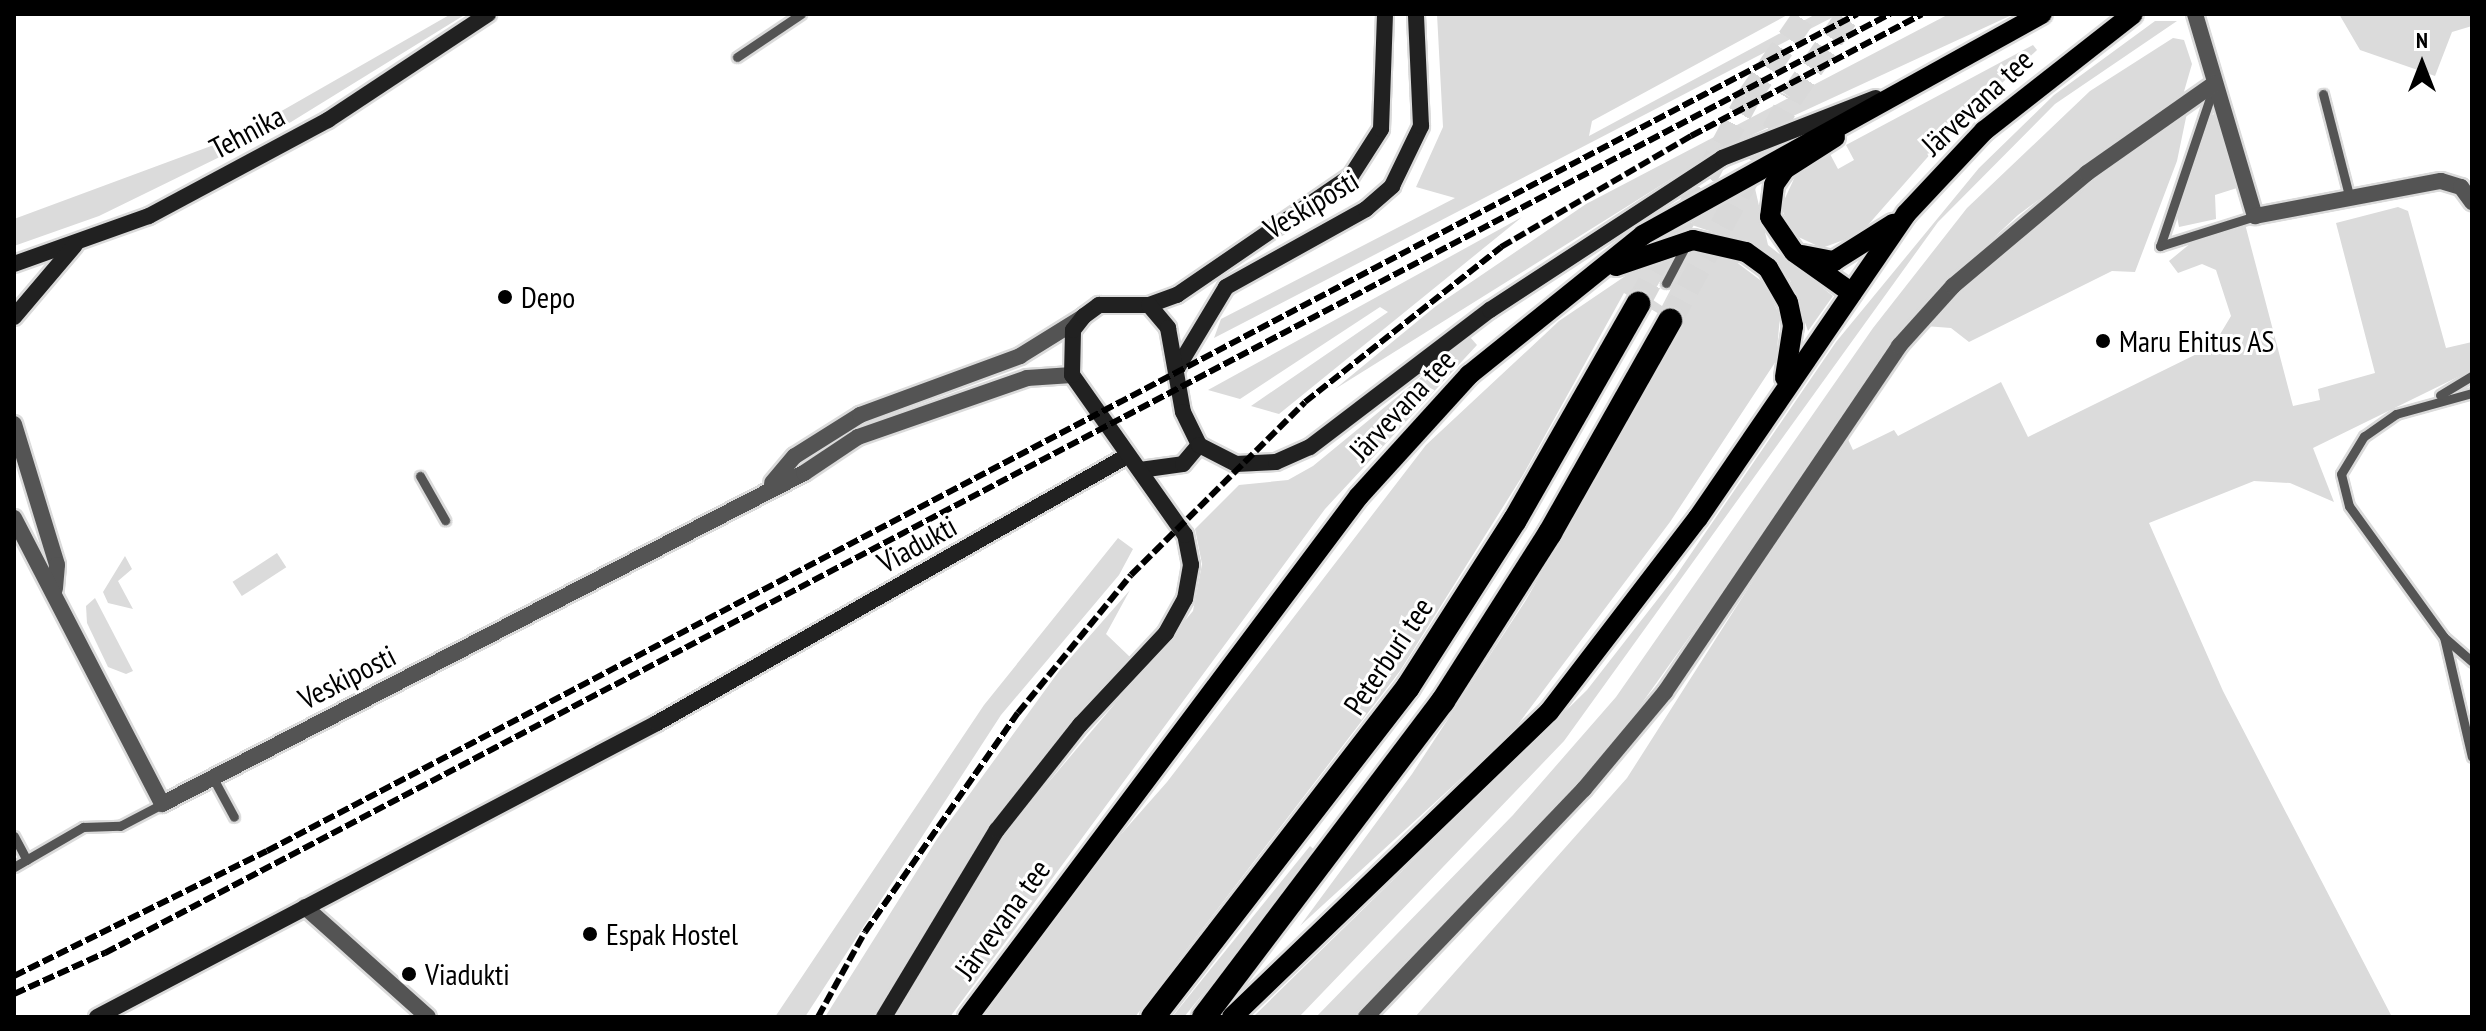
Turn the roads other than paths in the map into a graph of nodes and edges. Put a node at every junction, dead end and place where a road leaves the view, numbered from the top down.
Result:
1 (488, 14) edge
2 (801, 14) edge
3 (1385, 14) edge
4 (1416, 14) edge
5 (2042, 14) edge
6 (2133, 14) edge
7 (2195, 14) edge
8 (737, 57) dead end
9 (2215, 83) junction
10 (1900, 90) junction
11 (2323, 94) dead end
12 (2350, 199) junction
13 (2472, 202) edge
14 (1906, 214) junction
15 (2255, 216) junction
16 (1687, 242) junction
17 (77, 243) junction
18 (1794, 252) junction
19 (14, 264) edge
20 (1666, 283) dead end
21 (1574, 285) junction
22 (1852, 293) junction
23 (1638, 304) tunnel mouth
24 (1149, 305) junction
25 (1084, 316) junction
26 (14, 317) edge
27 (1670, 321) tunnel mouth
28 (1178, 367) junction
29 (1072, 375) junction
30 (2472, 376) edge
31 (1781, 389) junction
32 (2472, 393) edge
33 (2433, 398) junction
34 (14, 424) edge
35 (1199, 445) junction
36 (1127, 456) junction
37 (1140, 470) junction
38 (420, 476) dead end
39 (769, 486) junction
40 (14, 518) edge
41 (445, 520) dead end
42 (55, 589) junction
43 (2444, 637) junction
44 (2472, 662) edge
45 (2472, 757) edge
46 (213, 778) junction
47 (162, 804) junction
48 (234, 817) dead end
49 (14, 836) edge
50 (27, 860) junction
51 (14, 867) edge
52 (305, 907) junction
53 (97, 1017) edge
54 (428, 1017) edge
55 (884, 1017) edge
56 (968, 1017) edge
57 (1153, 1017) edge
58 (1204, 1017) edge
59 (1232, 1017) edge
60 (1366, 1017) edge

1 - 17 street, Tehnika
2 - 8 lane
3 - 24 street, Veskiposti
4 - 28 street, Veskiposti
5 - 10 main road, Järvevana tee
6 - 14 main road, Järvevana tee
7 - 9 street
9 - 15 street
9 - 15 lane
9 - 60 street
10 - 18 main road
10 - 21 main road, Järvevana tee
10 - 35 street
11 - 12 lane
12 - 13 street
12 - 15 street
14 - 18 main road
14 - 22 main road, Järvevana tee
16 - 20 lane
16 - 21 main road
16 - 31 main road
17 - 19 street, Tehnika
17 - 26 street
18 - 22 main road
21 - 56 main road, Järvevana tee
22 - 31 main road, Järvevana tee
23 - 57 highway, Peterburi tee
24 - 25 street
24 - 28 street
25 - 29 street
25 - 39 street, Veskiposti
27 - 58 highway
28 - 35 street
29 - 36 street
29 - 39 street, Veskiposti
30 - 33 lane
31 - 59 main road, Järvevana tee
32 - 33 lane
33 - 43 lane
34 - 42 street
35 - 37 street
36 - 37 street
36 - 52 street, Viadukti
37 - 55 street
38 - 41 lane
39 - 46 street, Veskiposti
40 - 42 street
42 - 47 street
43 - 44 lane
43 - 45 lane
46 - 47 street, Veskiposti
46 - 48 lane
47 - 50 lane
49 - 50 lane
50 - 51 lane
52 - 53 street, Viadukti
52 - 54 street

